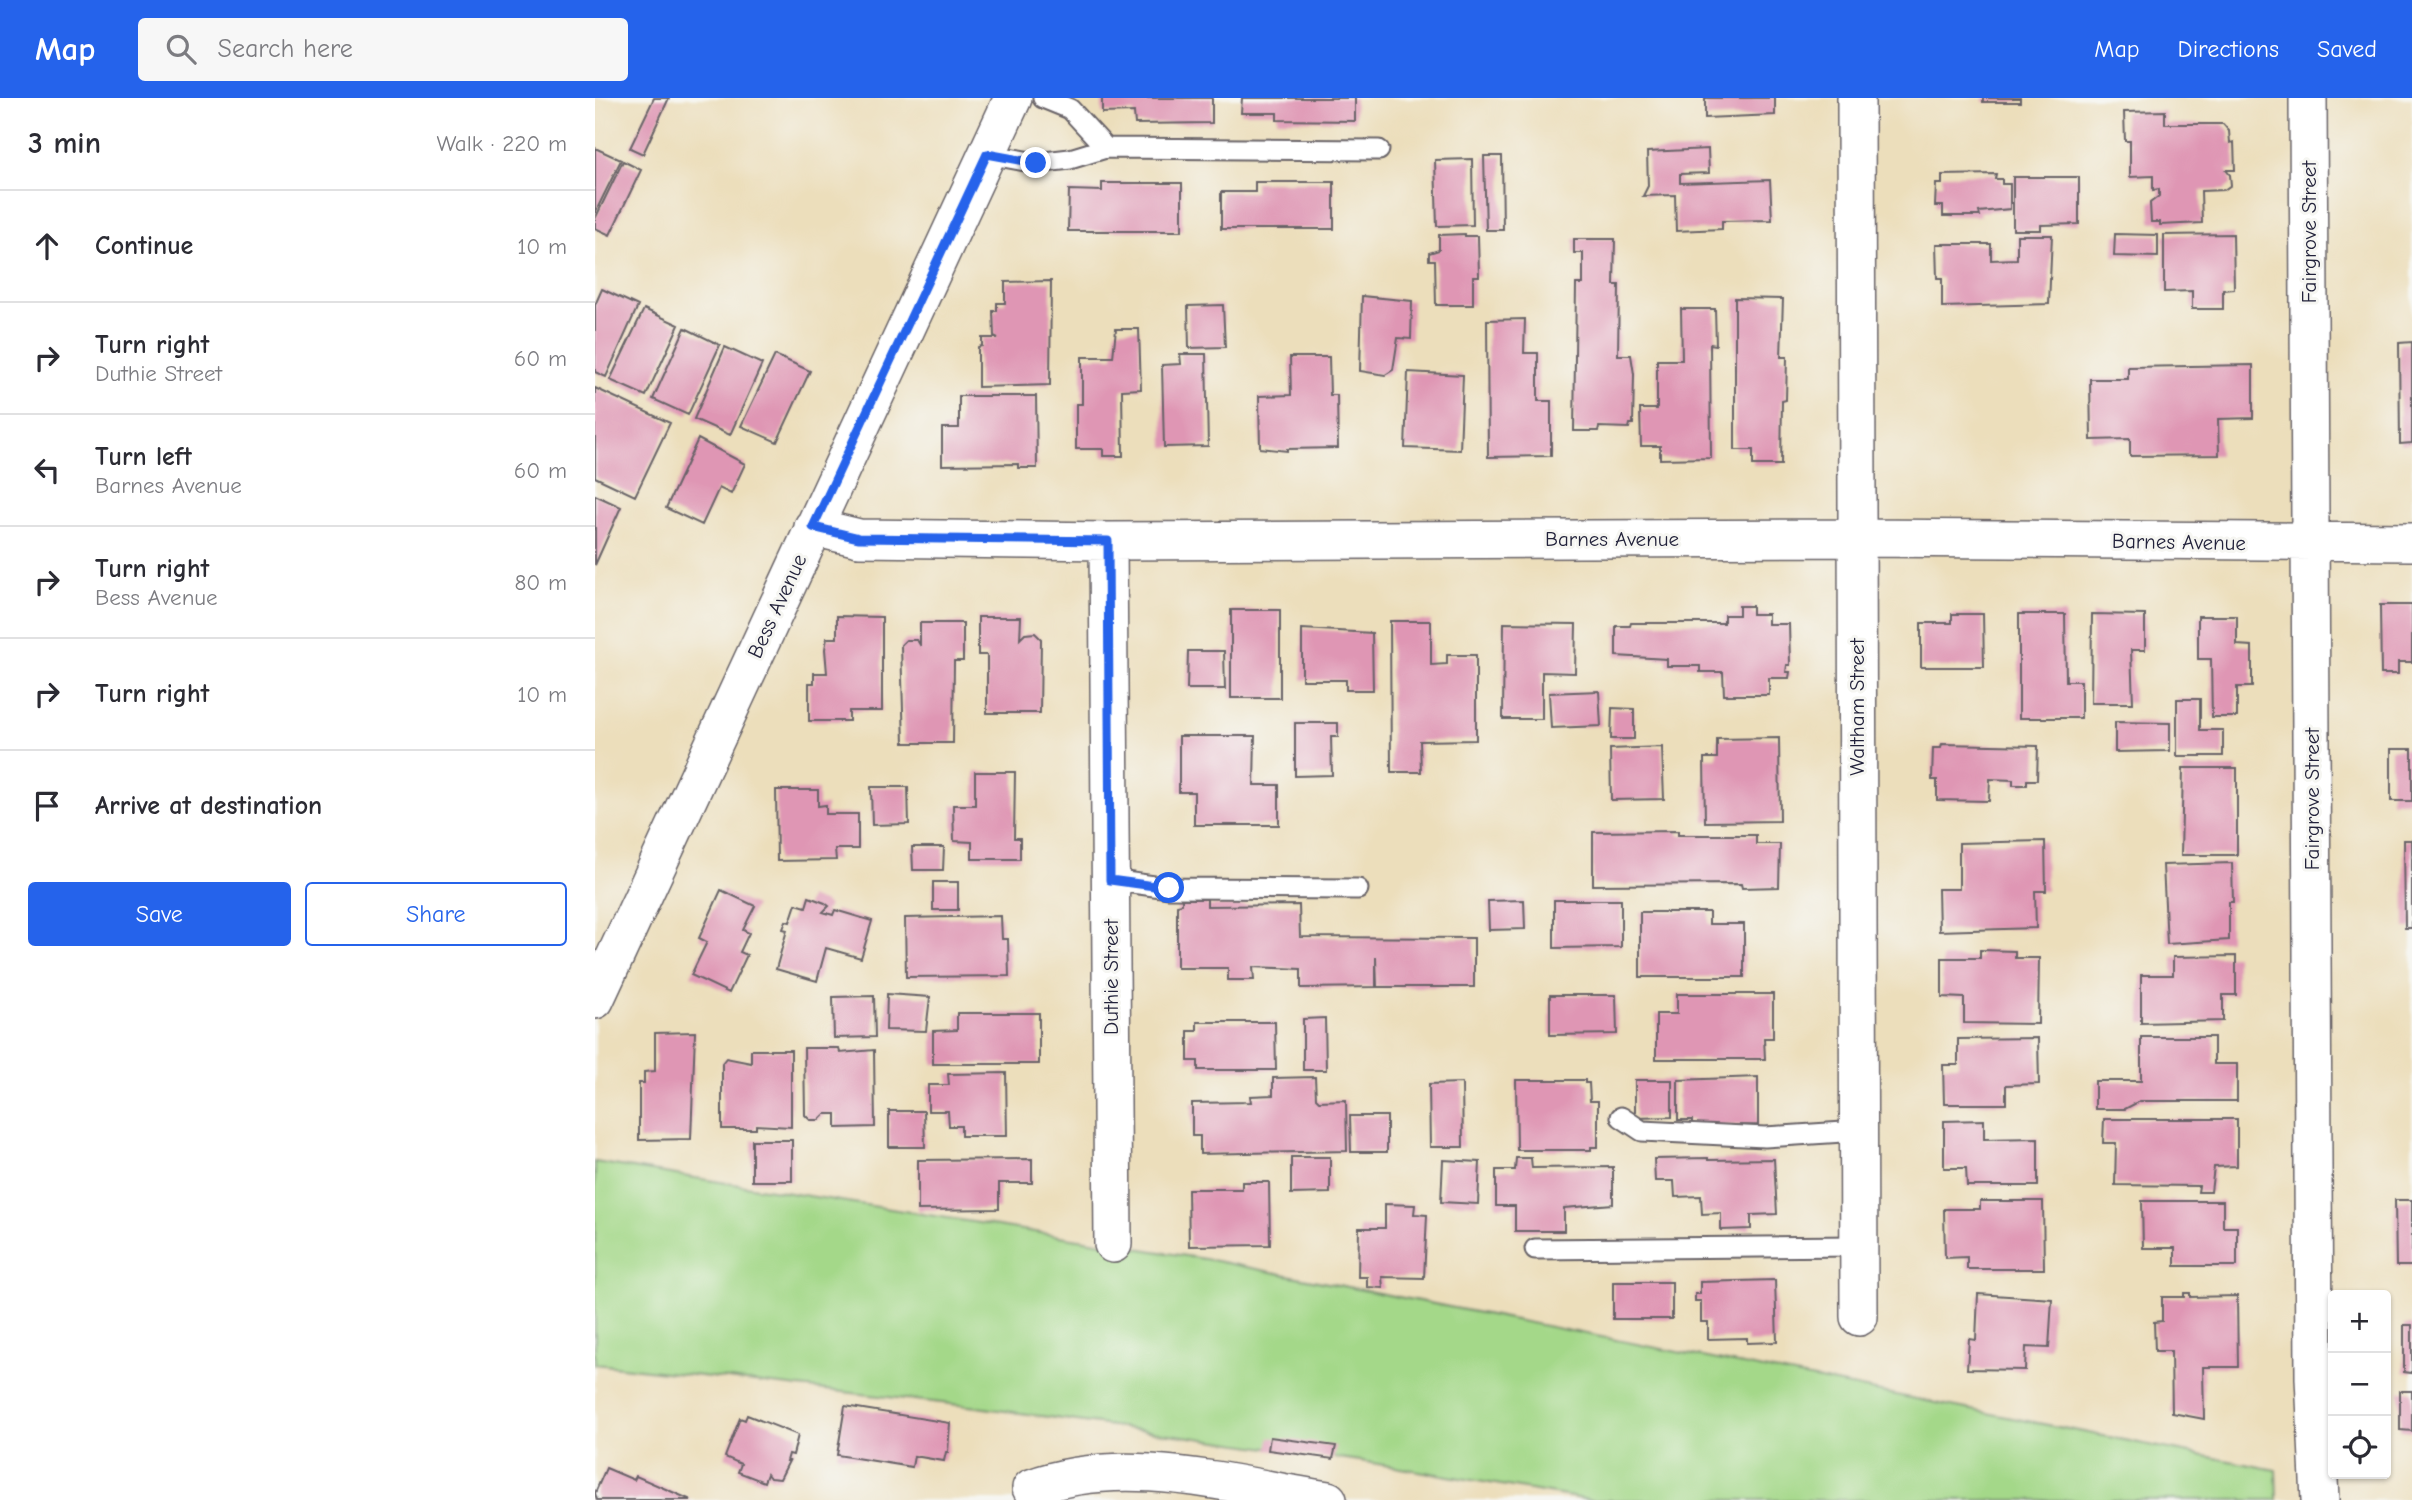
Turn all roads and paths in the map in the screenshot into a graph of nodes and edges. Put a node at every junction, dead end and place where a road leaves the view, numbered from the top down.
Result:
1 (1013, 98) edge
2 (1042, 98) edge
3 (1856, 98) edge
4 (2308, 98) edge
5 (1106, 148) junction
6 (1379, 150) dead end
7 (987, 154) junction
8 (813, 527) junction
9 (1857, 538) junction
10 (1108, 541) junction
11 (2412, 542) edge
12 (2311, 543) junction
13 (1110, 880) junction
14 (1358, 888) dead end
15 (595, 1000) edge
16 (1621, 1118) dead end
17 (1859, 1131) junction
18 (1112, 1244) dead end
19 (1859, 1246) junction
20 (1535, 1249) dead end
21 (1859, 1317) dead end
22 (1031, 1488) dead end
23 (1328, 1500) edge
24 (2320, 1500) edge

1 - 7 street, Bess Avenue
2 - 5 lane
3 - 9 street, Waltham Street
4 - 12 street, Fairgrove Street
5 - 6 lane
5 - 7 lane
7 - 8 street, Bess Avenue
8 - 10 street, Barnes Avenue
8 - 15 street, Bess Avenue
9 - 10 street, Barnes Avenue
9 - 12 street, Barnes Avenue
9 - 17 street, Waltham Street
10 - 13 street, Duthie Street
11 - 12 street, Barnes Avenue
12 - 24 street, Fairgrove Street
13 - 14 lane
13 - 18 street, Duthie Street
16 - 17 lane
17 - 19 street, Waltham Street
19 - 20 lane
19 - 21 street, Waltham Street
22 - 23 street

